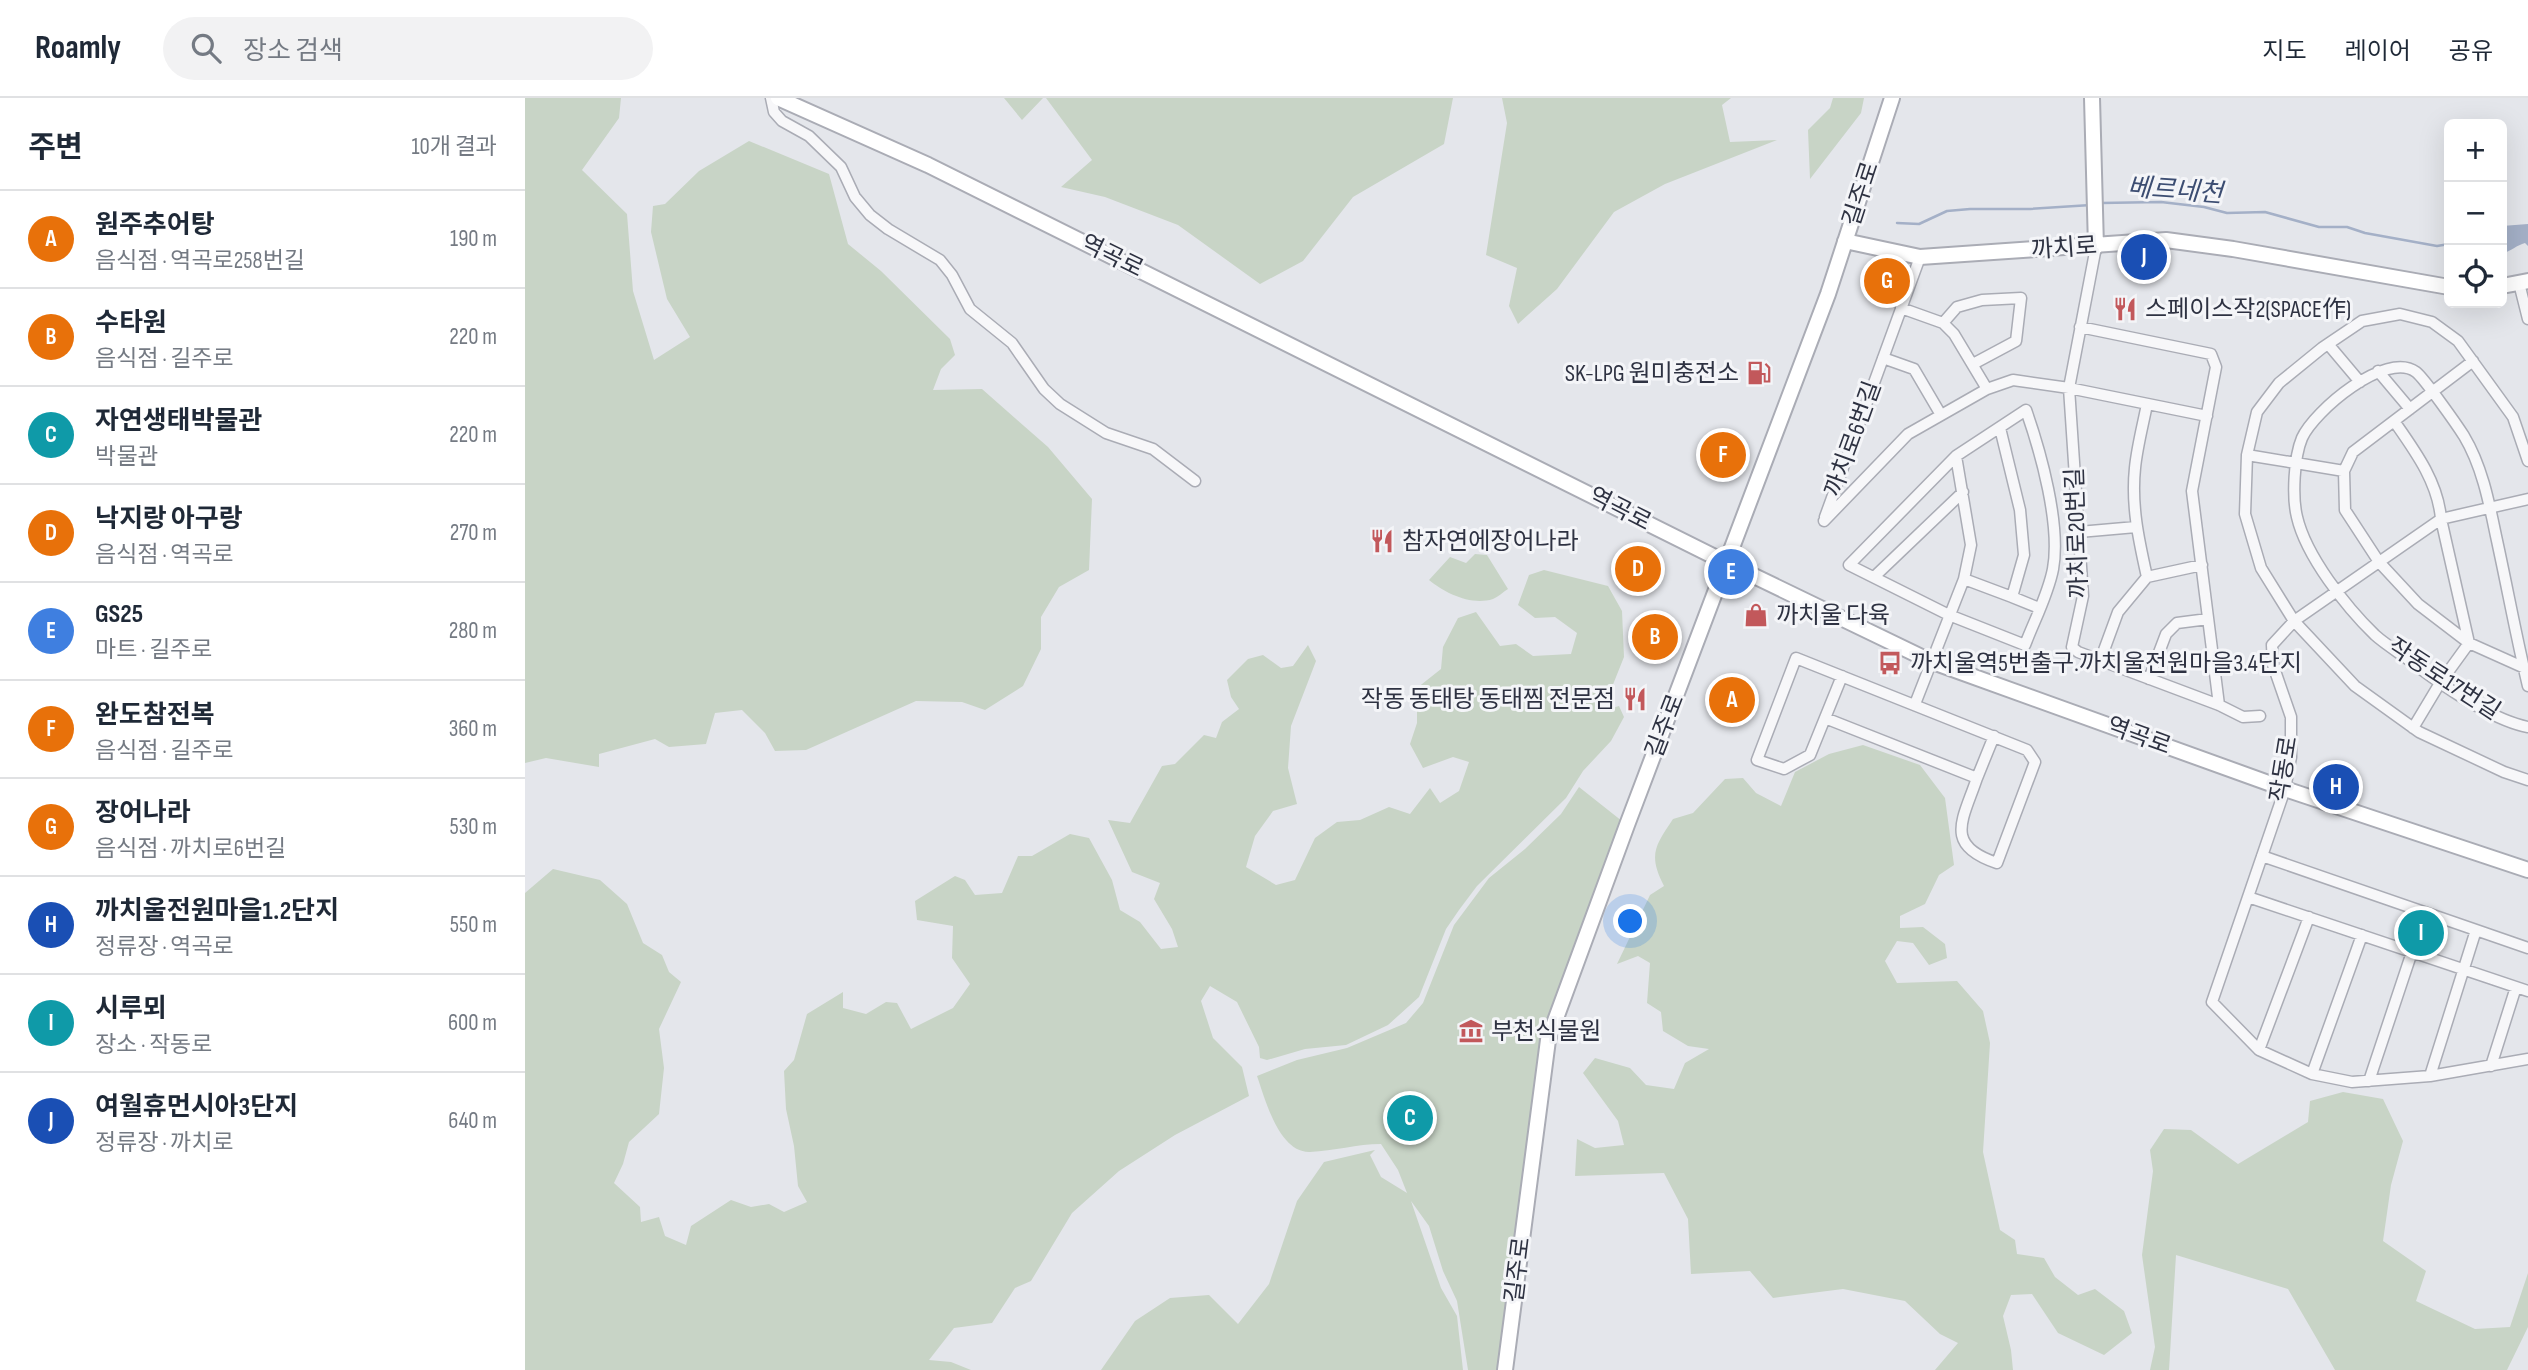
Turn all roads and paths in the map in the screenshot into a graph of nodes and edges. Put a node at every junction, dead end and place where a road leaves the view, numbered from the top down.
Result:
1 (771, 98) edge
2 (778, 98) edge
3 (1892, 98) edge
4 (2092, 98) edge
5 (1845, 241) junction
6 (2096, 247) junction
7 (1920, 257) junction
8 (2524, 282) edge
9 (2444, 286) edge
10 (1901, 308) junction
11 (2528, 319) edge
12 (1943, 323) junction
13 (2080, 327) junction
14 (2328, 344) junction
15 (1883, 358) junction
16 (2473, 361) junction
17 (1973, 364) junction
18 (2378, 371) junction
19 (2360, 382) junction
20 (2069, 388) junction
21 (1987, 389) junction
22 (2432, 393) junction
23 (2147, 404) junction
24 (2410, 409) junction
25 (1941, 415) junction
26 (2207, 416) junction
27 (2394, 421) junction
28 (2000, 428) junction
29 (2246, 455) junction
30 (1956, 456) junction
31 (2528, 461) edge
32 (2297, 464) junction
33 (2344, 471) junction
34 (1195, 481) dead end
35 (1963, 492) junction
36 (2528, 499) edge
37 (2490, 508) junction
38 (2441, 519) junction
39 (2136, 527) junction
40 (2079, 533) junction
41 (2379, 562) junction
42 (1727, 564) junction
43 (2202, 565) junction
44 (1874, 577) junction
45 (2147, 577) junction
46 (1964, 579) junction
47 (2338, 591) junction
48 (2012, 597) junction
49 (2039, 608) junction
50 (1949, 615) junction
51 (2208, 619) junction
52 (2294, 621) junction
53 (2469, 643) junction
54 (2100, 660) junction
55 (1930, 661) junction
56 (2526, 669) edge
57 (1842, 676) junction
58 (2149, 679) junction
59 (2440, 683) junction
60 (2528, 686) edge
61 (1915, 704) junction
62 (2219, 705) junction
63 (2260, 716) dead end
64 (1825, 718) junction
65 (2528, 727) edge
66 (2413, 728) junction
67 (1994, 736) junction
68 (1977, 778) junction
69 (2528, 780) edge
70 (2285, 789) junction
71 (2262, 856) junction
72 (2528, 870) edge
73 (2248, 897) junction
74 (2309, 917) junction
75 (2476, 930) junction
76 (2362, 935) junction
77 (2528, 948) edge
78 (2412, 952) junction
79 (2464, 970) junction
80 (2516, 988) junction
81 (2528, 991) edge
82 (2259, 1050) junction
83 (2528, 1059) edge
84 (2491, 1066) junction
85 (2312, 1074) junction
86 (2430, 1076) junction
87 (2369, 1081) junction
88 (1506, 1370) edge

1 - 34 street
2 - 42 street, 역곡로
3 - 5 street, 길주로
4 - 6 street
5 - 7 street, 까치로
5 - 42 street, 길주로
6 - 7 street, 까치로
6 - 9 street, 까치로
6 - 13 street, 까치로20번길
7 - 10 street, 까치로6번길
8 - 11 street
10 - 12 street
10 - 15 street, 까치로6번길
12 - 17 street
12 - 17 street
13 - 20 street, 까치로20번길
13 - 26 street
14 - 16 street
14 - 19 street
14 - 29 street
15 - 25 street, 까치로6번길
15 - 25 street, 까치로6번길
16 - 22 street
16 - 31 street
17 - 21 street
18 - 19 street, 작동로17번길
18 - 22 street
18 - 24 street
19 - 32 street, 작동로17번길
20 - 21 street
20 - 23 street
20 - 40 street, 까치로20번길
21 - 25 street
22 - 24 street
22 - 37 street
23 - 26 street
23 - 39 street
24 - 27 street
26 - 43 street
27 - 33 street
27 - 38 street
28 - 30 street
28 - 48 street
28 - 49 street
29 - 32 street
29 - 52 street
30 - 35 street
30 - 44 street
32 - 33 street
32 - 47 street, 작동로17번길
33 - 41 street
35 - 44 street
35 - 46 street
36 - 37 street, 작동로
37 - 38 street, 작동로
37 - 56 street
38 - 41 street, 작동로
38 - 53 street
39 - 40 street
39 - 45 street
40 - 54 street, 까치로20번길
41 - 47 street, 작동로
41 - 53 street
42 - 55 street, 역곡로
42 - 88 street, 길주로
43 - 45 street
43 - 51 street
44 - 50 street
45 - 54 street, 까치로20번길
46 - 48 street
46 - 50 street
47 - 52 street, 작동로
47 - 59 street, 작동로17번길
48 - 49 street
49 - 50 street
50 - 55 street
51 - 58 street
51 - 62 street
52 - 66 street
52 - 70 street, 작동로
53 - 56 street
53 - 59 street
54 - 58 street, 까치로20번길
55 - 61 street
55 - 70 street, 역곡로
56 - 60 street
57 - 61 street
57 - 64 street
57 - 64 street
58 - 62 street, 까치로20번길
59 - 65 street, 작동로17번길
59 - 66 street
61 - 67 street
62 - 63 street, 까치로20번길
64 - 68 street
66 - 69 street
67 - 68 street
67 - 68 street
70 - 71 street, 작동로
70 - 72 street, 역곡로
71 - 73 street, 작동로
71 - 75 street
73 - 74 street
73 - 82 street, 작동로
74 - 76 street
74 - 82 street
75 - 77 street
75 - 79 street
76 - 78 street
76 - 85 street
78 - 79 street
78 - 87 street
79 - 80 street
79 - 86 street
80 - 81 street
80 - 84 street
82 - 85 street
83 - 84 street
84 - 86 street
85 - 87 street
86 - 87 street

